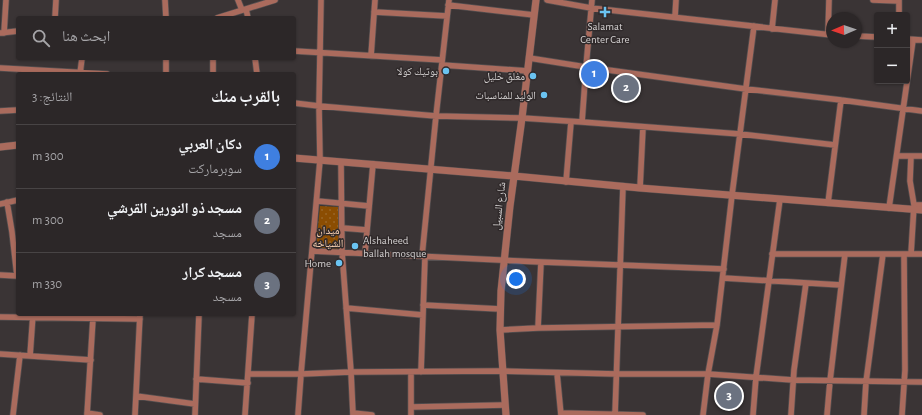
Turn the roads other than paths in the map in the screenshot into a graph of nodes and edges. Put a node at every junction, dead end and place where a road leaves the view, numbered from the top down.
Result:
1 (6, 0) edge
2 (56, 0) edge
3 (165, 0) edge
4 (238, 0) edge
5 (275, 0) edge
6 (321, 0) edge
7 (374, 0) edge
8 (536, 0) edge
9 (547, 0) edge
10 (592, 0) edge
11 (676, 0) edge
12 (775, 0) edge
13 (829, 0) edge
14 (873, 0) edge
15 (899, 1) edge
16 (449, 2) edge
17 (591, 8) junction
18 (244, 10) junction
19 (374, 12) junction
20 (829, 12) edge
21 (899, 12) edge
22 (534, 15) junction
23 (55, 16) edge
24 (166, 16) edge
25 (224, 16) edge
26 (247, 16) edge
27 (447, 16) junction
28 (675, 17) junction
29 (754, 26) junction
30 (772, 29) junction
31 (16, 31) edge
32 (2, 33) edge
33 (826, 35) edge
34 (862, 36) edge
35 (874, 37) edge
36 (910, 39) edge
37 (922, 40) edge
38 (909, 48) edge
39 (296, 50) edge
40 (321, 52) junction
41 (371, 56) junction
42 (529, 58) junction
43 (82, 60) edge
44 (166, 60) edge
45 (213, 60) edge
46 (255, 60) edge
47 (442, 62) junction
48 (586, 67) junction
49 (0, 68) edge
50 (528, 71) junction
51 (64, 72) edge
52 (80, 72) edge
53 (166, 72) edge
54 (213, 72) edge
55 (258, 72) edge
56 (746, 89) junction
57 (842, 100) junction
58 (296, 103) edge
59 (319, 106) junction
60 (903, 109) junction
61 (16, 110) edge
62 (0, 111) edge
63 (922, 111) edge
64 (436, 116) junction
65 (522, 118) junction
66 (571, 122) junction
67 (582, 122) junction
68 (643, 127) junction
69 (740, 134) junction
70 (16, 145) edge
71 (835, 145) junction
72 (0, 147) edge
73 (897, 156) junction
74 (911, 156) junction
75 (922, 156) edge
76 (296, 158) edge
77 (320, 160) junction
78 (341, 162) junction
79 (373, 164) junction
80 (430, 169) junction
81 (514, 176) junction
82 (566, 182) junction
83 (623, 186) junction
84 (640, 188) junction
85 (732, 195) junction
86 (780, 199) junction
87 (16, 200) edge
88 (317, 201) junction
89 (7, 202) junction
90 (341, 203) junction
91 (828, 203) junction
92 (0, 204) edge
93 (922, 205) edge
94 (369, 206) junction
95 (914, 207) junction
96 (889, 208) junction
97 (922, 210) edge
98 (342, 228) junction
99 (367, 230) junction
100 (15, 232) edge
101 (16, 247) edge
102 (312, 250) junction
103 (342, 252) junction
104 (365, 253) junction
105 (772, 254) junction
106 (845, 254) junction
107 (883, 254) junction
108 (904, 254) junction
109 (911, 254) junction
110 (922, 254) edge
111 (423, 256) junction
112 (504, 260) junction
113 (541, 262) junction
114 (620, 265) junction
115 (724, 269) junction
116 (0, 275) edge
117 (16, 276) edge
118 (723, 278) junction
119 (769, 281) junction
120 (806, 283) junction
121 (841, 285) junction
122 (423, 305) junction
123 (346, 308) junction
124 (500, 309) junction
125 (423, 315) junction
126 (16, 316) edge
127 (33, 316) edge
128 (81, 316) edge
129 (140, 316) edge
130 (199, 316) edge
131 (252, 316) edge
132 (0, 317) edge
133 (93, 318) junction
134 (717, 325) junction
135 (619, 326) junction
136 (538, 328) junction
137 (500, 330) junction
138 (0, 354) edge
139 (20, 355) junction
140 (30, 356) junction
141 (91, 360) junction
142 (503, 371) junction
143 (351, 372) junction
144 (411, 372) junction
145 (421, 372) junction
146 (557, 373) junction
147 (248, 374) junction
148 (301, 374) junction
149 (617, 374) junction
150 (708, 374) junction
151 (756, 377) junction
152 (196, 379) junction
153 (793, 380) junction
154 (830, 381) junction
155 (866, 382) junction
156 (904, 382) junction
157 (922, 382) edge
158 (248, 383) junction
159 (136, 396) junction
160 (195, 404) junction
161 (505, 405) junction
162 (411, 407) junction
163 (87, 414) edge
164 (353, 414) edge
165 (561, 414) edge
166 (13, 415) edge
167 (100, 415) edge
168 (135, 415) edge
169 (194, 415) edge
170 (245, 415) edge
171 (298, 415) edge
172 (372, 415) edge
173 (411, 415) edge
174 (506, 415) edge
175 (615, 415) edge
176 (638, 415) edge
177 (643, 415) edge
178 (703, 415) edge
179 (753, 415) edge
180 (791, 415) edge
181 (827, 415) edge
182 (864, 415) edge
183 (902, 415) edge

1 - 32 street
2 - 23 street
3 - 24 street
4 - 18 street
5 - 18 street
6 - 40 street
7 - 19 street
8 - 22 street, شارع السبيل
9 - 17 street
10 - 17 street
11 - 28 street
12 - 30 street
13 - 20 street
14 - 15 street
15 - 21 street
16 - 22 street
16 - 27 street
17 - 28 street
17 - 48 street
18 - 25 street
18 - 26 street
19 - 27 street
19 - 41 street
22 - 42 street, شارع السبيل
27 - 47 street
28 - 29 street
29 - 30 street
29 - 56 street
30 - 33 street
31 - 32 street
34 - 35 street
36 - 37 street
38 - 60 street
39 - 40 street
40 - 41 street
40 - 59 street
41 - 47 street
42 - 48 street
42 - 50 street, شارع السبيل
43 - 52 street
44 - 53 street
45 - 54 street
46 - 55 street
47 - 50 street
47 - 64 street
48 - 56 street
48 - 67 street
49 - 51 street
50 - 65 street, شارع السبيل
56 - 57 street
56 - 69 street
57 - 60 street
57 - 71 street
58 - 59 street
59 - 64 street
59 - 77 street
60 - 63 street
60 - 73 street
61 - 62 street
64 - 65 street
64 - 80 street
65 - 66 street
65 - 81 street, شارع السبيل
66 - 67 street
66 - 82 street
67 - 68 street
68 - 69 street
68 - 84 street
69 - 71 street
69 - 85 street
70 - 72 street
71 - 91 street
73 - 74 street
73 - 96 street
74 - 75 street
74 - 95 street
76 - 77 street
77 - 78 street
77 - 88 street
78 - 79 street
78 - 90 street
79 - 80 street
79 - 94 street
80 - 81 street
80 - 111 street
81 - 82 street
81 - 112 street, شارع السبيل
82 - 83 street
83 - 84 street
83 - 114 street
84 - 85 street
85 - 86 street
85 - 115 street
86 - 91 street
86 - 105 street
87 - 89 street
88 - 90 street
88 - 102 street
89 - 92 street
89 - 100 street
90 - 94 street
90 - 98 street
91 - 96 street
93 - 95 street
94 - 99 street
95 - 96 street
95 - 97 street
95 - 109 street
98 - 99 street
98 - 103 street
99 - 104 street
100 - 101 street
102 - 103 street
102 - 148 street
103 - 104 street
103 - 123 street
104 - 111 street
105 - 106 street
105 - 119 street
106 - 107 street
106 - 121 street
107 - 108 street
107 - 155 street
108 - 109 street
108 - 156 street
109 - 110 street
111 - 112 street
111 - 122 street
112 - 113 street
112 - 124 street, شارع السبيل
113 - 114 street
113 - 136 street
114 - 115 street
114 - 135 street
115 - 118 street
116 - 117 street
118 - 119 street
118 - 134 street
119 - 120 street
119 - 151 street
120 - 121 street
120 - 153 street
121 - 154 street
122 - 124 street
122 - 125 street
123 - 125 street
123 - 143 street
124 - 137 street, شارع السبيل
125 - 145 street
126 - 132 street
127 - 140 street
128 - 133 street
129 - 133 street
129 - 159 street
130 - 152 street
131 - 147 street
133 - 141 street
134 - 135 street
134 - 150 street
135 - 136 street
135 - 149 street
136 - 137 street
137 - 142 street, شارع السبيل
138 - 139 street
139 - 140 street
139 - 166 street
140 - 141 street
141 - 163 street
142 - 145 street
142 - 146 street
142 - 161 street, شارع السبيل
143 - 144 street
143 - 148 street
143 - 164 street
144 - 145 street
144 - 162 street
146 - 149 street
146 - 165 street
147 - 148 street
147 - 158 street
148 - 171 street
149 - 150 street
149 - 175 street
150 - 151 street
150 - 178 street
151 - 153 street
151 - 179 street
152 - 158 street
152 - 160 street
153 - 154 street
153 - 180 street
154 - 155 street
154 - 181 street
155 - 156 street
155 - 182 street
156 - 157 street
156 - 183 street
158 - 170 street
159 - 160 street
159 - 168 street
160 - 169 street
161 - 162 street
161 - 174 street, شارع السبيل
162 - 173 street
163 - 167 street
164 - 172 street
165 - 175 street
175 - 176 street
176 - 177 street

